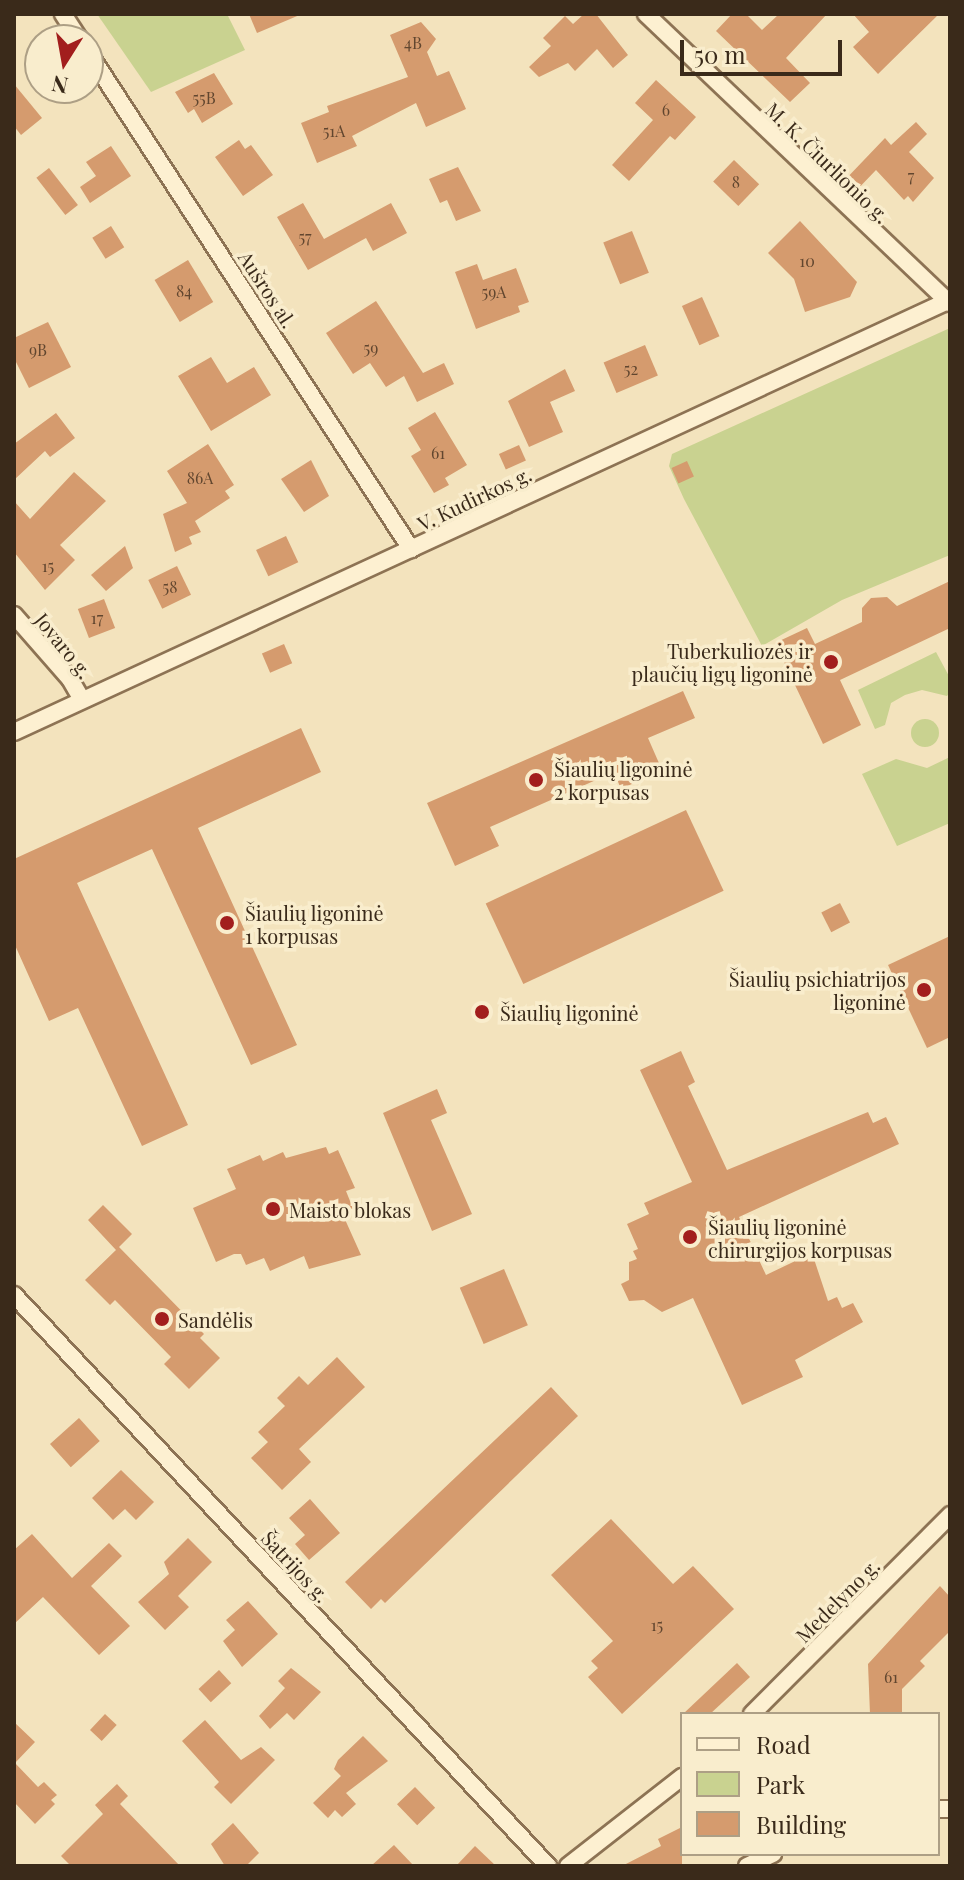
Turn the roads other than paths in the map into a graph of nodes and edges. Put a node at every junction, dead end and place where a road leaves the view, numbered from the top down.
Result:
1 (646, 14) edge
2 (104, 77) edge
3 (949, 301) edge
4 (411, 549) junction
5 (14, 615) edge
6 (82, 700) junction
7 (14, 732) edge
8 (14, 1295) edge
9 (950, 1515) edge
10 (754, 1712) edge
11 (680, 1779) edge
12 (769, 1856) edge
13 (548, 1866) edge
14 (568, 1866) edge
15 (747, 1866) edge

1 - 3 street, M. K. Čiurlionio g.
2 - 4 street, Aušros al.
3 - 4 street, V. Kudirkos g.
4 - 6 street, V. Kudirkos g.
5 - 6 street, Jovaro g.
6 - 7 street, V. Kudirkos g.
8 - 13 street, Šatrijos g.
9 - 10 street, Medelyno g.
11 - 14 street
12 - 15 street

